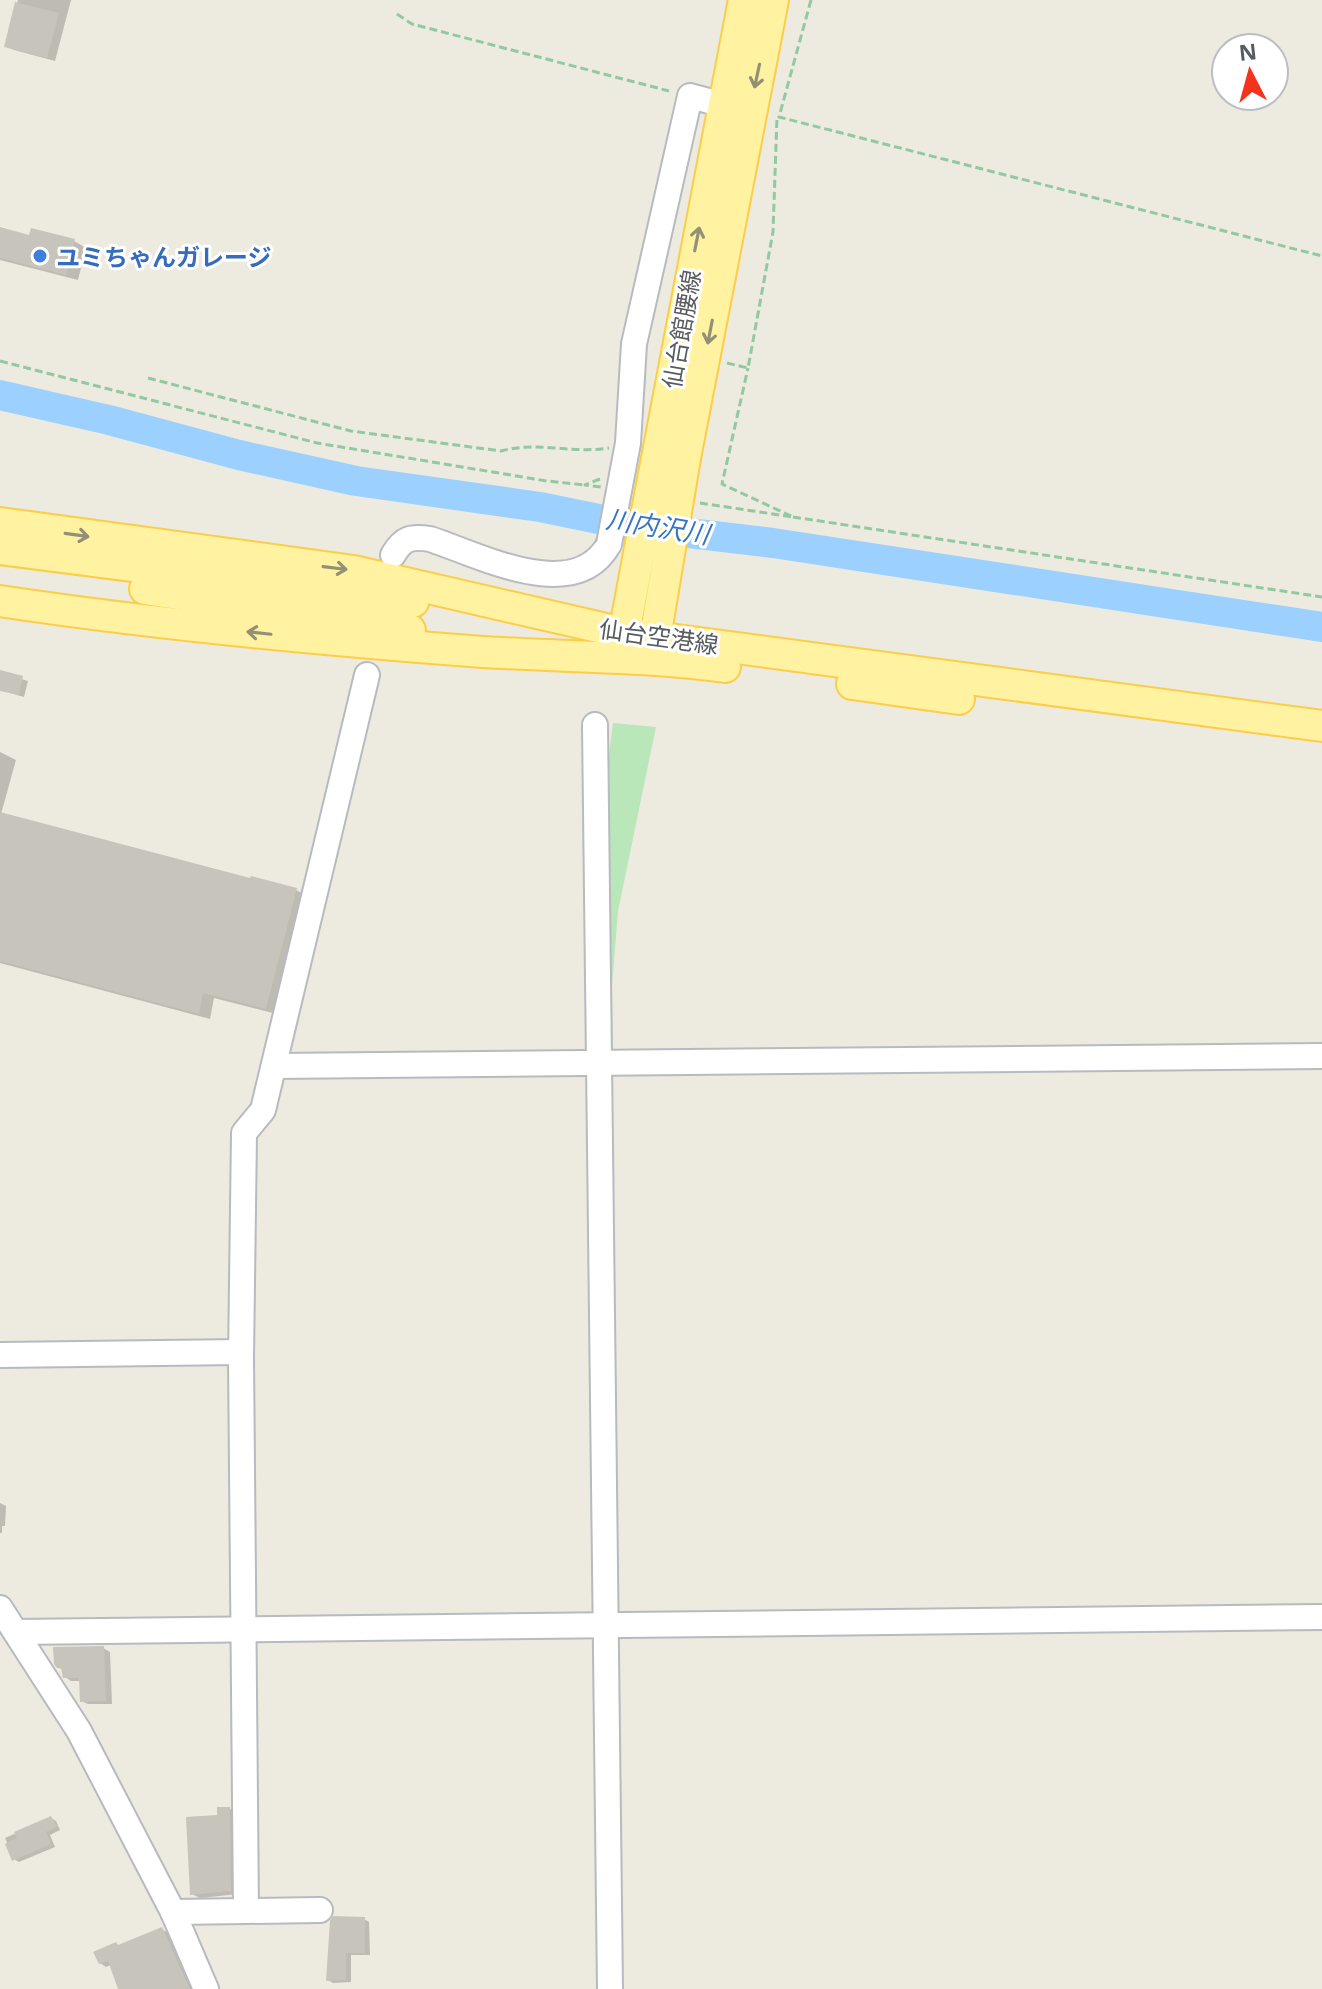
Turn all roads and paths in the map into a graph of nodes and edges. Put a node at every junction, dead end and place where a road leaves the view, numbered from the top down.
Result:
1 (744, 0) edge
2 (773, 0) edge
3 (811, 0) edge
4 (397, 14) dead end
5 (690, 96) junction
6 (751, 111) junction
7 (1322, 256) edge
8 (0, 361) edge
9 (726, 363) dead end
10 (148, 378) dead end
11 (622, 445) junction
12 (585, 485) dead end
13 (793, 517) dead end
14 (0, 523) edge
15 (0, 549) edge
16 (393, 555) dead end
17 (0, 569) edge
18 (74, 570) junction
19 (1322, 597) edge
20 (0, 601) edge
21 (565, 621) junction
22 (637, 646) junction
23 (560, 657) junction
24 (367, 675) dead end
25 (595, 725) dead end
26 (1322, 726) edge
27 (1322, 746) edge
28 (1322, 1056) edge
29 (600, 1062) junction
30 (274, 1066) junction
31 (241, 1352) junction
32 (0, 1355) edge
33 (0, 1608) edge
34 (1322, 1617) edge
35 (606, 1624) junction
36 (242, 1631) junction
37 (16, 1632) junction
38 (320, 1910) dead end
39 (246, 1911) junction
40 (173, 1912) junction
41 (206, 1989) edge
42 (610, 1989) edge

1 - 6 main road, 仙台館腰線
2 -> 6 main road, 仙台館腰線
3 - 6 path
4 - 5 path
5 - 6 street
5 - 11 street
6 - 7 path
6 - 9 path
6 - 22 main road, 仙台館腰線, bridge
8 - 12 path
10 - 11 path
11 - 16 street, bridge
13 - 19 path
14 -> 21 main road, 仙台空港線
15 - 18 main road
17 - 18 main road
18 - 21 main road
18 - 23 main road
23 -> 20 main road, 仙台空港線
21 - 22 main road, 仙台空港線
22 - 23 main road, 仙台空港線
22 - 26 main road, 仙台空港線
22 - 27 main road, 仙台空港線
24 - 30 street
25 - 29 street
28 - 29 street
29 - 30 street
29 - 35 street
30 - 31 street
31 - 32 street
31 - 36 street
33 - 37 street
34 - 35 street
35 - 36 street
35 - 42 street
36 - 37 street
36 - 39 street
37 - 40 street
38 - 39 street
39 - 40 street
40 - 41 street

